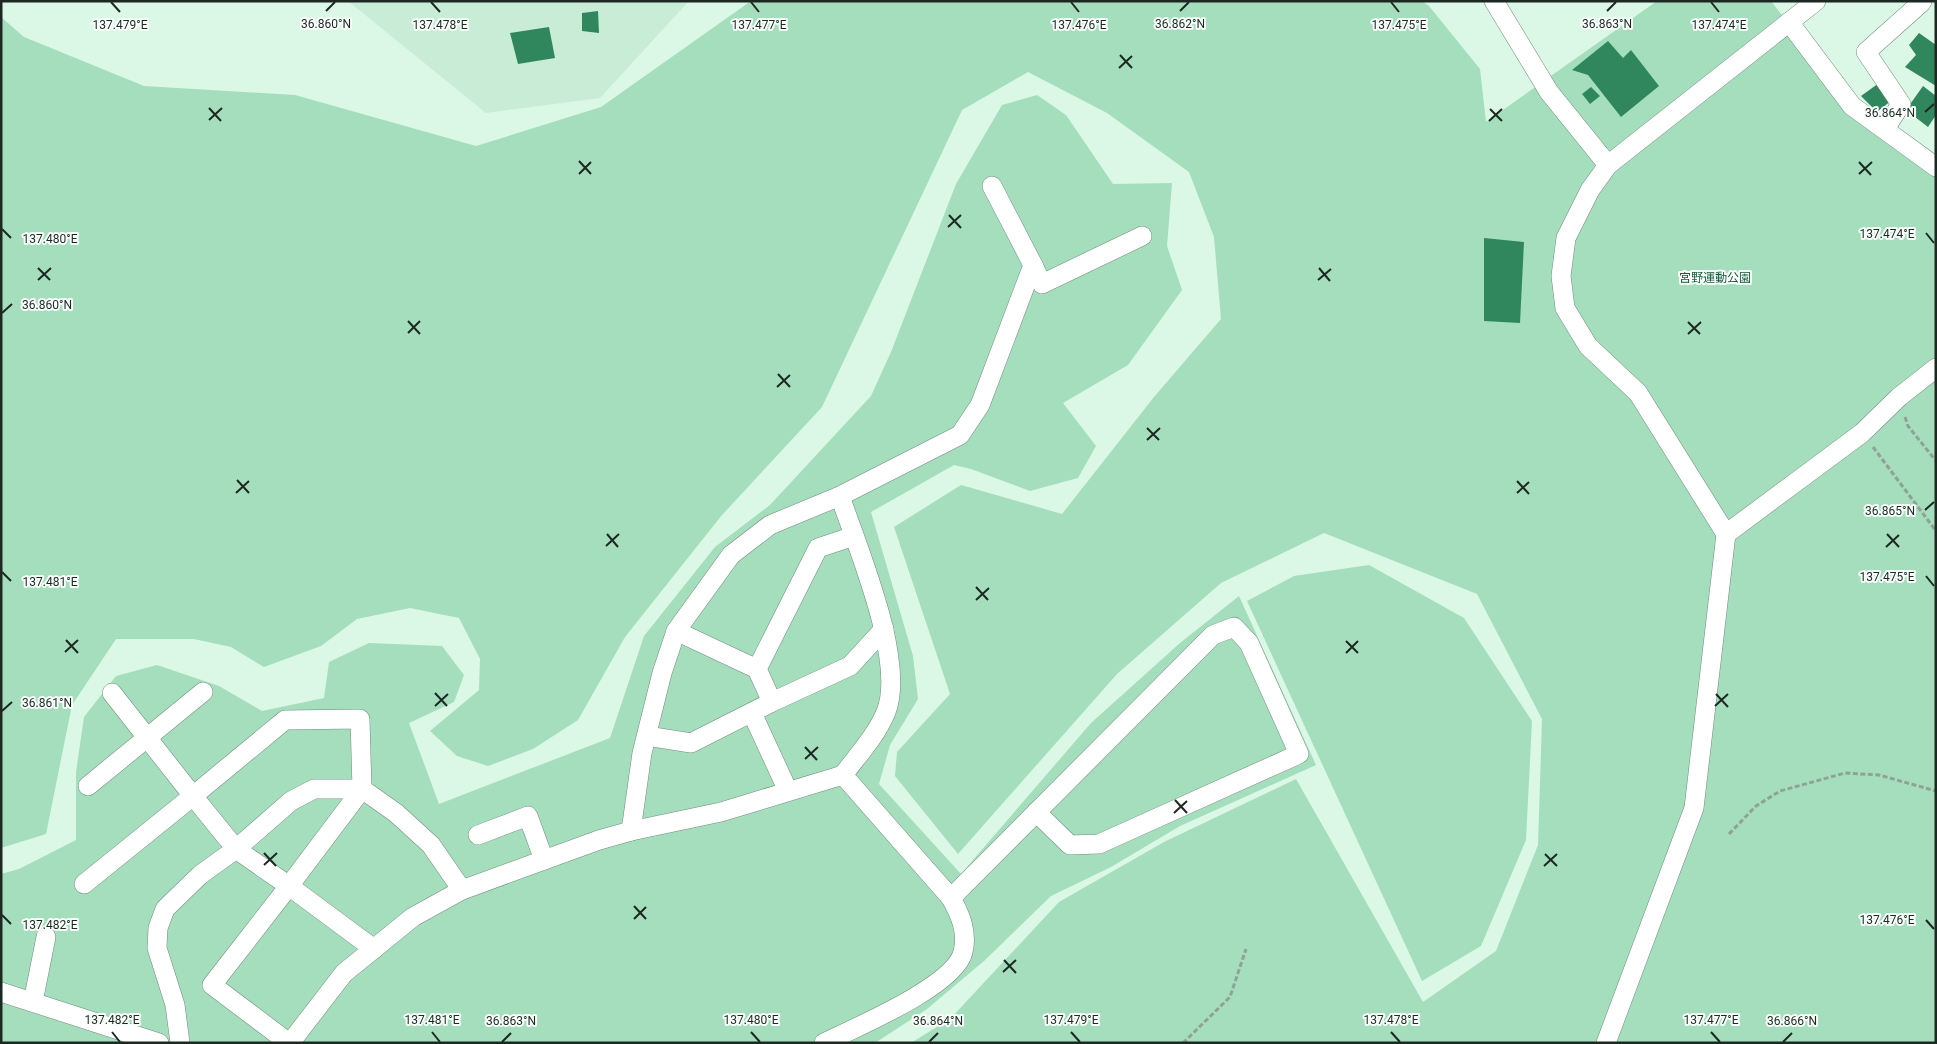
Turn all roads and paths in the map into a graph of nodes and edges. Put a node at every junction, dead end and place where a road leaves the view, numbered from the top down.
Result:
1 (1494, 1) edge
2 (1816, 1) edge
3 (1921, 1) edge
4 (1936, 9) edge
5 (1789, 22) junction
6 (1885, 130) junction
7 (1608, 164) junction
8 (1936, 168) edge
9 (992, 186) dead end
10 (1142, 236) dead end
11 (1033, 265) junction
12 (1936, 368) edge
13 (1899, 396) junction
14 (1862, 433) junction
15 (1936, 461) edge
16 (840, 496) junction
17 (1936, 531) edge
18 (1726, 534) junction
19 (854, 536) junction
20 (884, 629) junction
21 (676, 631) junction
22 (757, 669) junction
23 (203, 692) dead end
24 (112, 693) dead end
25 (772, 702) junction
26 (752, 713) junction
27 (646, 736) junction
28 (147, 738) junction
29 (842, 774) junction
30 (88, 786) dead end
31 (362, 789) junction
32 (788, 791) junction
33 (1936, 791) edge
34 (193, 796) junction
35 (1036, 812) junction
36 (631, 831) junction
37 (1729, 834) dead end
38 (478, 835) dead end
39 (236, 849) junction
40 (544, 860) junction
41 (84, 884) dead end
42 (289, 886) junction
43 (462, 890) junction
44 (951, 898) junction
45 (46, 937) dead end
46 (374, 949) junction
47 (1246, 949) dead end
48 (1, 992) edge
49 (33, 1002) junction
50 (159, 1043) edge
51 (180, 1043) edge
52 (290, 1043) edge
53 (824, 1043) edge
54 (1183, 1043) edge
55 (1606, 1043) edge

1 - 7 street
2 - 5 street
3 - 4 street
3 - 6 street
5 - 6 street
5 - 7 street
6 - 8 street
7 - 18 street
9 - 11 street
10 - 11 street
11 - 16 street
12 - 13 street
13 - 14 street
13 - 15 path
14 - 17 path
14 - 18 street
16 - 19 street
16 - 21 street
18 - 55 street
19 - 20 street
19 - 22 street
20 - 25 street
20 - 29 street
21 - 22 street
21 - 27 street
22 - 25 street
23 - 28 street
24 - 28 street
25 - 26 street
26 - 27 street
26 - 32 street
27 - 36 street
28 - 30 street
28 - 34 street
29 - 32 street
29 - 44 street
31 - 34 street
31 - 39 street
31 - 42 street
31 - 43 street
32 - 36 street
33 - 37 path
34 - 39 street
34 - 41 street
35 - 35 street
35 - 44 street
36 - 40 street
38 - 40 street
39 - 42 street
39 - 51 street
40 - 43 street
42 - 46 street
42 - 52 street
43 - 46 street
44 - 53 street
45 - 49 street
46 - 52 street
47 - 54 path
48 - 49 street
49 - 50 street

